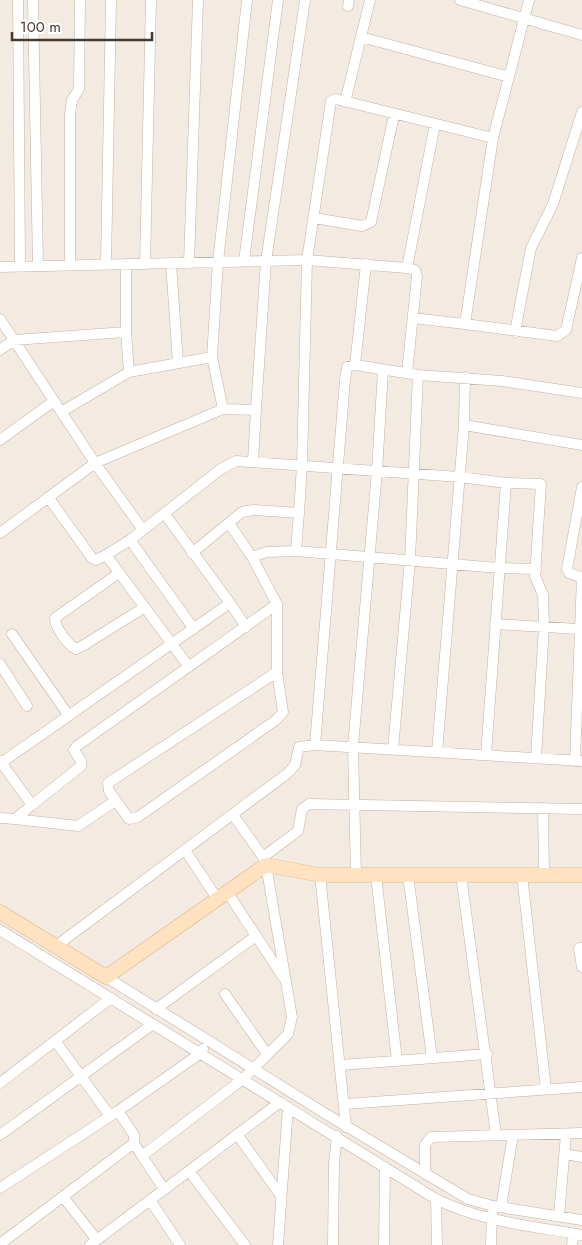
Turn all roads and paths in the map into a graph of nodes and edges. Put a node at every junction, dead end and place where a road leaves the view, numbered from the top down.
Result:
1 (18, 0) edge
2 (33, 0) edge
3 (80, 0) edge
4 (111, 0) edge
5 (151, 0) edge
6 (198, 0) edge
7 (247, 0) edge
8 (278, 0) edge
9 (305, 0) edge
10 (370, 0) edge
11 (460, 0) edge
12 (529, 0) edge
13 (525, 18) junction
14 (581, 34) edge
15 (361, 38) junction
16 (510, 76) junction
17 (345, 102) junction
18 (582, 112) edge
19 (394, 115) junction
20 (435, 124) junction
21 (494, 138) junction
22 (314, 218) junction
23 (582, 258) edge
24 (307, 260) junction
25 (244, 261) junction
26 (266, 261) junction
27 (189, 262) junction
28 (218, 262) junction
29 (171, 263) junction
30 (106, 264) junction
31 (126, 264) junction
32 (145, 264) junction
33 (366, 264) junction
34 (70, 265) junction
35 (20, 266) junction
36 (38, 266) junction
37 (0, 267) edge
38 (407, 268) junction
39 (413, 318) junction
40 (0, 319) edge
41 (464, 324) junction
42 (126, 332) junction
43 (515, 332) junction
44 (14, 340) junction
45 (0, 350) edge
46 (212, 357) junction
47 (178, 363) junction
48 (355, 365) junction
49 (383, 370) junction
50 (129, 372) junction
51 (407, 373) junction
52 (418, 375) junction
53 (465, 377) junction
54 (582, 393) edge
55 (54, 401) junction
56 (223, 409) junction
57 (256, 410) junction
58 (61, 412) junction
59 (464, 424) junction
60 (0, 440) edge
61 (582, 445) edge
62 (253, 461) junction
63 (95, 463) junction
64 (302, 465) junction
65 (337, 468) junction
66 (377, 471) junction
67 (414, 474) junction
68 (460, 477) junction
69 (506, 483) junction
70 (582, 487) edge
71 (48, 497) junction
72 (164, 513) junction
73 (298, 513) junction
74 (229, 522) junction
75 (143, 530) junction
76 (0, 533) edge
77 (130, 540) junction
78 (296, 551) junction
79 (192, 553) junction
80 (332, 553) junction
81 (106, 556) junction
82 (252, 557) junction
83 (369, 557) junction
84 (410, 560) junction
85 (452, 563) junction
86 (500, 568) junction
87 (536, 569) junction
88 (119, 573) junction
89 (581, 578) edge
90 (230, 603) junction
91 (277, 604) junction
92 (145, 607) junction
93 (495, 624) junction
94 (580, 624) edge
95 (544, 626) junction
96 (246, 627) junction
97 (194, 629) junction
98 (12, 634) dead end
99 (172, 644) junction
100 (0, 664) edge
101 (189, 667) junction
102 (277, 672) junction
103 (27, 706) dead end
104 (69, 716) junction
105 (315, 745) junction
106 (353, 746) junction
107 (393, 749) junction
108 (437, 752) junction
109 (486, 755) junction
110 (536, 758) junction
111 (578, 761) edge
112 (1, 762) edge
113 (115, 800) junction
114 (32, 805) junction
115 (353, 805) junction
116 (543, 808) junction
117 (582, 809) edge
118 (232, 815) junction
119 (0, 818) edge
120 (15, 819) junction
121 (185, 850) junction
122 (264, 861) junction
123 (320, 875) junction
124 (356, 875) junction
125 (376, 875) junction
126 (408, 875) junction
127 (461, 875) junction
128 (522, 875) junction
129 (544, 875) junction
130 (582, 875) edge
131 (223, 896) junction
132 (0, 912) edge
133 (0, 930) edge
134 (256, 936) junction
135 (56, 946) junction
136 (582, 948) edge
137 (582, 967) edge
138 (94, 969) junction
139 (106, 977) junction
140 (86, 982) junction
141 (286, 982) junction
142 (225, 994) dead end
143 (111, 998) junction
144 (156, 1009) junction
145 (153, 1024) junction
146 (56, 1042) junction
147 (204, 1047) junction
148 (268, 1054) junction
149 (487, 1054) junction
150 (432, 1058) junction
151 (396, 1061) junction
152 (341, 1065) junction
153 (248, 1073) junction
154 (82, 1076) junction
155 (0, 1083) edge
156 (582, 1086) edge
157 (546, 1089) junction
158 (491, 1093) junction
159 (284, 1104) junction
160 (345, 1104) junction
161 (114, 1114) junction
162 (346, 1127) junction
163 (582, 1133) edge
164 (236, 1134) junction
165 (566, 1134) junction
166 (0, 1135) edge
167 (496, 1135) junction
168 (513, 1135) junction
169 (337, 1136) junction
170 (134, 1143) junction
171 (565, 1154) junction
172 (142, 1156) junction
173 (582, 1157) edge
174 (385, 1167) junction
175 (189, 1171) junction
176 (425, 1174) junction
177 (0, 1188) edge
178 (164, 1189) junction
179 (281, 1196) junction
180 (64, 1198) junction
181 (436, 1199) junction
182 (150, 1200) junction
183 (494, 1212) junction
184 (559, 1216) junction
185 (582, 1220) edge
186 (578, 1234) edge
187 (93, 1242) edge
188 (0, 1244) edge
189 (180, 1245) edge
190 (245, 1245) edge
191 (278, 1245) edge
192 (332, 1245) edge
193 (384, 1245) edge
194 (437, 1245) edge
195 (491, 1245) edge
196 (572, 1245) edge

1 - 35 street
2 - 36 street
3 - 34 street
4 - 30 street
5 - 32 street
6 - 27 street
7 - 28 street
8 - 25 street
9 - 26 street
10 - 15 street
11 - 13 street
12 - 13 street
13 - 14 street
13 - 16 street
15 - 16 street
15 - 17 street
16 - 21 street
17 - 19 street
17 - 22 street
18 - 43 street
19 - 20 street
19 - 22 street
20 - 21 street
20 - 38 street
21 - 41 street
22 - 24 street
23 - 43 street
24 - 26 street
24 - 33 street
24 - 64 street
25 - 26 street
25 - 28 street
26 - 57 street
27 - 28 street
27 - 29 street
28 - 46 street
29 - 32 street
29 - 47 street
30 - 31 street
30 - 34 street
31 - 32 street
31 - 42 street
33 - 38 street
33 - 48 street
34 - 36 street
35 - 36 street
35 - 37 street
38 - 39 street
39 - 41 street
39 - 51 street
40 - 44 street
41 - 43 street
42 - 44 street
42 - 50 street
44 - 45 street
44 - 55 street
46 - 47 street
46 - 56 street
47 - 50 street
48 - 49 street
48 - 65 street
49 - 51 street
49 - 66 street
50 - 58 street
51 - 52 street
52 - 53 street
52 - 67 street
53 - 54 street
53 - 59 street
55 - 58 street
55 - 60 street
56 - 57 street
56 - 63 street
57 - 62 street
58 - 63 street
59 - 61 street
59 - 68 street
62 - 64 street
62 - 72 street
63 - 71 street
63 - 75 street
64 - 65 street
64 - 73 street
65 - 66 street
65 - 80 street
66 - 67 street
66 - 83 street
67 - 68 street
67 - 84 street
68 - 69 street
68 - 85 street
69 - 86 street
69 - 87 street
70 - 89 street
71 - 76 street
71 - 81 street
72 - 75 street
72 - 79 street
73 - 74 street
73 - 78 street
74 - 79 street
74 - 82 street
75 - 77 street
77 - 81 street
77 - 97 street
78 - 80 street
78 - 82 street
79 - 90 street
80 - 83 street
80 - 105 street
81 - 88 street
82 - 91 street
83 - 84 street
83 - 106 street
84 - 85 street
84 - 107 street
85 - 86 street
85 - 108 street
86 - 87 street
86 - 93 street
87 - 95 street
88 - 92 street
88 - 92 street
89 - 94 street
90 - 96 street
90 - 97 street
91 - 96 street
91 - 102 street
92 - 99 street
93 - 95 street
93 - 109 street
94 - 95 street
94 - 111 street
95 - 110 street
96 - 101 street
97 - 99 street
98 - 104 street
99 - 101 street
99 - 104 street
100 - 103 street
101 - 114 street
102 - 113 street
102 - 113 street
104 - 112 street
105 - 106 street
105 - 118 street
106 - 107 street
106 - 115 street
107 - 108 street
108 - 109 street
109 - 110 street
110 - 111 street
112 - 114 street
113 - 120 street
114 - 120 street
115 - 116 street
115 - 122 street
115 - 124 street
116 - 117 street
116 - 129 street
118 - 121 street
118 - 122 street
119 - 120 street
121 - 131 street
121 - 135 street
122 - 123 street
122 - 131 street
122 - 141 street
123 - 124 street
123 - 152 street
124 - 125 street
125 - 126 street
125 - 151 street
126 - 127 street
126 - 150 street
127 - 128 street
127 - 149 street
128 - 129 street
128 - 157 street
129 - 130 street
131 - 134 street
131 - 139 street
132 - 135 street
133 - 140 street
134 - 141 street
134 - 144 street
135 - 138 street
136 - 137 street
138 - 139 street
138 - 140 street
139 - 144 street
140 - 143 street
141 - 148 street
142 - 148 street
143 - 145 street
143 - 146 street
144 - 147 street
145 - 147 street
145 - 154 street
146 - 154 street
146 - 155 street
147 - 153 street
147 - 153 street
147 - 161 street
148 - 153 street
149 - 150 street
149 - 158 street
150 - 151 street
151 - 152 street
152 - 160 street
153 - 159 street
153 - 162 street
153 - 172 street
154 - 161 street
154 - 166 street
156 - 157 street
157 - 158 street
158 - 160 street
158 - 167 street
159 - 164 street
159 - 169 street
159 - 179 street
160 - 162 street
161 - 170 street
161 - 177 street
162 - 176 street
163 - 165 street
164 - 175 street
164 - 179 street
165 - 168 street
165 - 171 street
167 - 168 street
167 - 176 street
168 - 183 street
169 - 174 street
169 - 192 street
170 - 172 street
170 - 180 street
171 - 173 street
171 - 184 street
172 - 178 street
174 - 181 street
174 - 193 street
175 - 178 street
175 - 190 street
176 - 183 street
178 - 182 street
179 - 191 street
180 - 187 street
180 - 188 street
181 - 183 street
181 - 194 street
182 - 187 street
182 - 189 street
183 - 184 street
183 - 186 street
183 - 195 street
184 - 185 street
186 - 196 street

